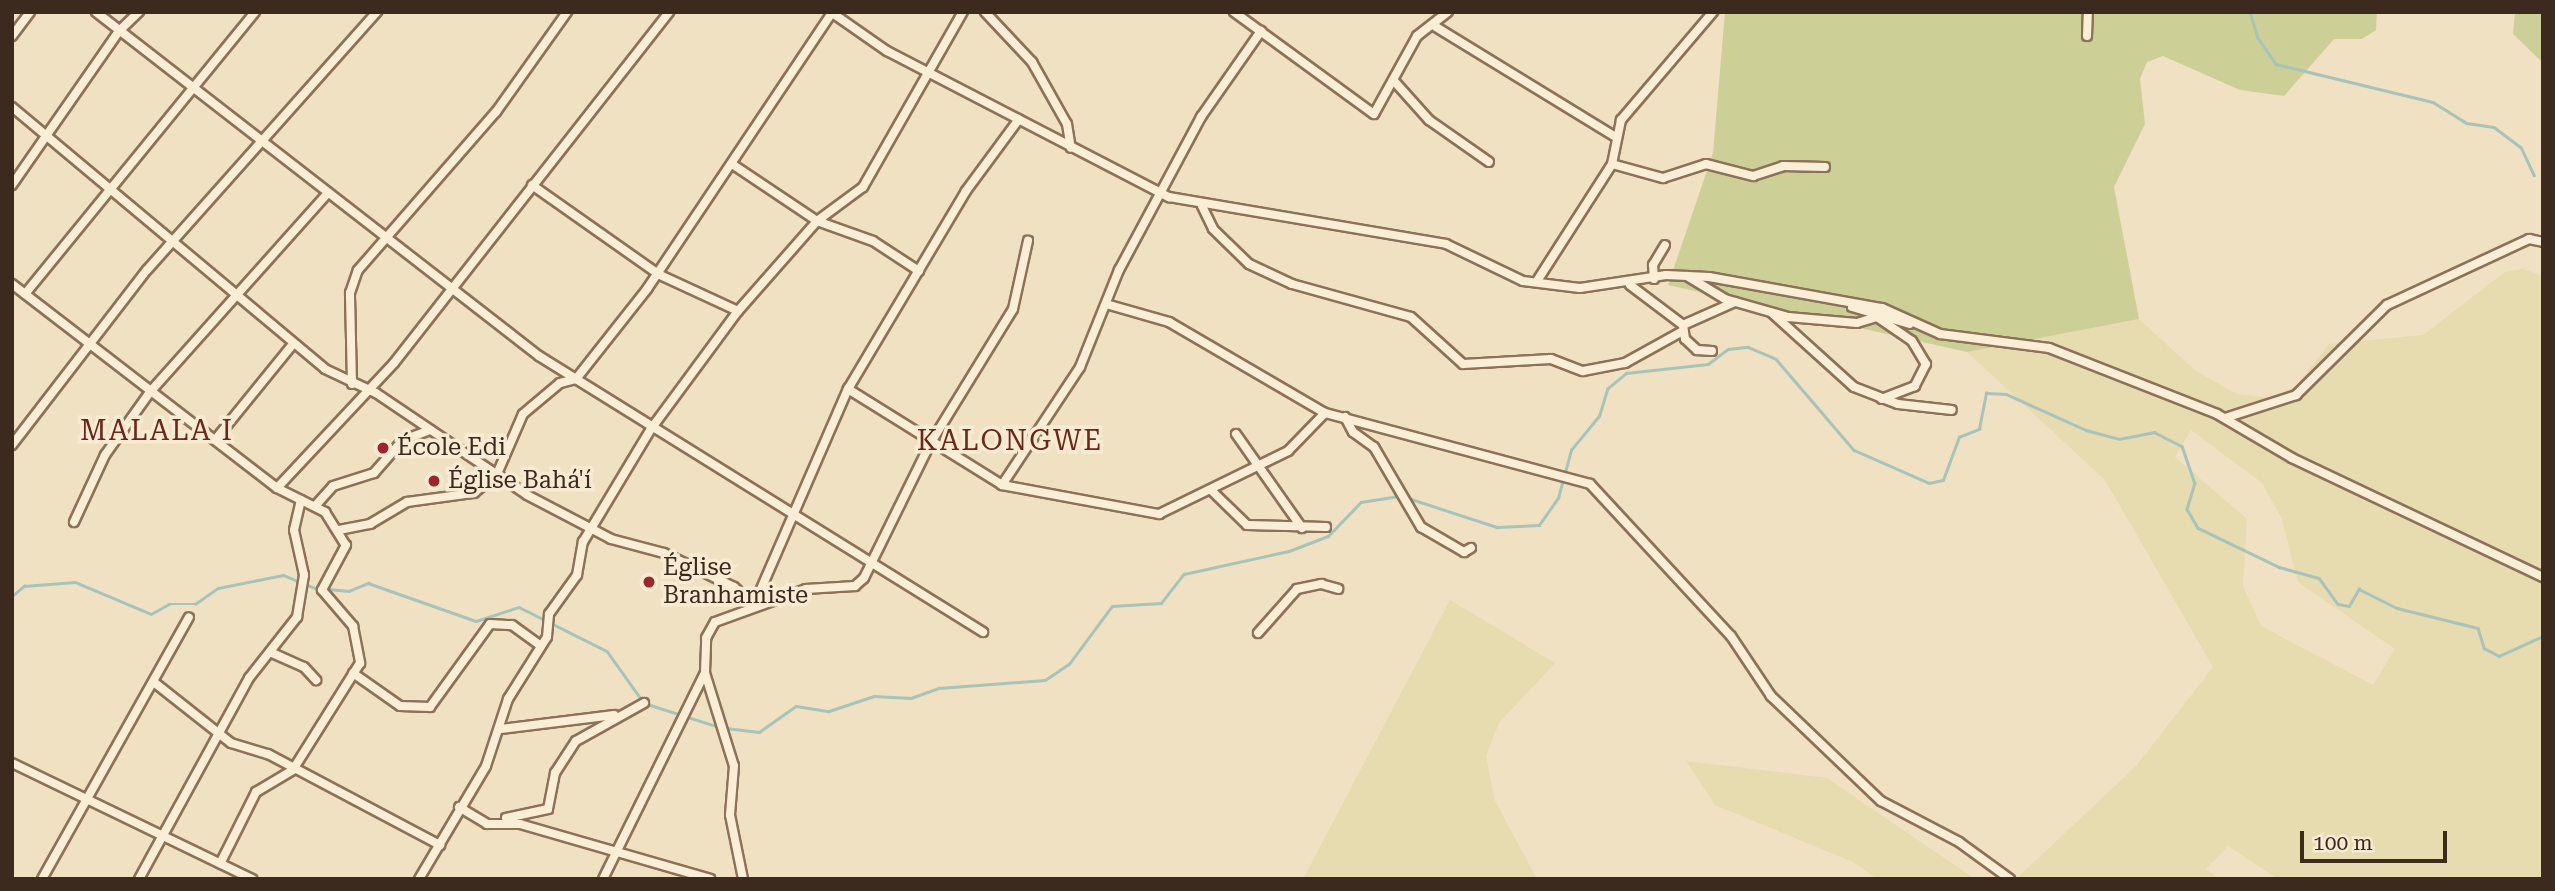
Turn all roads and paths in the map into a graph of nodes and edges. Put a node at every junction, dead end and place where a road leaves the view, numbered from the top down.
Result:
1 (30, 12) edge
2 (96, 12) edge
3 (139, 12) edge
4 (255, 12) edge
5 (377, 12) edge
6 (567, 12) edge
7 (669, 12) edge
8 (963, 12) edge
9 (985, 12) edge
10 (1234, 12) edge
11 (1448, 12) edge
12 (1713, 12) edge
13 (2088, 12) edge
14 (832, 13) edge
15 (1436, 27) junction
16 (119, 30) junction
17 (1261, 31) junction
18 (12, 36) edge
19 (2087, 36) dead end
20 (928, 71) junction
21 (1395, 82) junction
22 (195, 87) junction
23 (12, 107) edge
24 (1018, 119) junction
25 (46, 134) junction
26 (1614, 136) junction
27 (261, 138) junction
28 (1072, 148) junction
29 (1489, 162) dead end
30 (732, 164) junction
31 (1612, 164) junction
32 (1825, 167) dead end
33 (12, 185) edge
34 (532, 185) junction
35 (114, 192) junction
36 (328, 193) junction
37 (1161, 194) junction
38 (1202, 206) junction
39 (817, 221) junction
40 (385, 237) junction
41 (1028, 241) dead end
42 (171, 242) junction
43 (2543, 242) edge
44 (1665, 245) dead end
45 (919, 271) junction
46 (658, 274) junction
47 (1687, 276) junction
48 (1654, 279) junction
49 (1537, 282) junction
50 (12, 284) edge
51 (1628, 284) junction
52 (453, 286) junction
53 (25, 294) junction
54 (232, 294) junction
55 (1737, 301) junction
56 (1106, 304) junction
57 (1851, 306) junction
58 (738, 311) junction
59 (1770, 311) junction
60 (1877, 317) junction
61 (1923, 328) junction
62 (1682, 329) junction
63 (86, 342) junction
64 (293, 344) junction
65 (1712, 351) dead end
66 (576, 379) junction
67 (352, 384) junction
68 (364, 389) junction
69 (848, 389) junction
70 (150, 392) junction
71 (1881, 398) junction
72 (1952, 410) dead end
73 (1325, 413) junction
74 (1345, 417) junction
75 (2225, 418) junction
76 (651, 429) junction
77 (430, 430) junction
78 (1236, 433) dead end
79 (215, 440) junction
80 (12, 444) edge
81 (930, 444) junction
82 (1255, 468) junction
83 (497, 474) junction
84 (1002, 485) junction
85 (277, 488) junction
86 (1210, 490) junction
87 (301, 500) junction
88 (316, 505) junction
89 (792, 513) junction
90 (74, 522) dead end
91 (1326, 527) dead end
92 (1301, 528) junction
93 (339, 530) junction
94 (594, 530) junction
95 (1471, 548) dead end
96 (875, 562) junction
97 (2543, 578) edge
98 (1338, 589) dead end
99 (754, 605) junction
100 (189, 617) dead end
101 (983, 632) dead end
102 (1258, 633) dead end
103 (538, 644) junction
104 (271, 652) junction
105 (353, 673) junction
106 (705, 673) junction
107 (316, 680) dead end
108 (155, 683) junction
109 (644, 704) dead end
110 (622, 715) junction
111 (500, 729) junction
112 (218, 734) junction
113 (14, 765) edge
114 (293, 770) junction
115 (86, 797) junction
116 (459, 807) junction
117 (487, 824) junction
118 (162, 833) junction
119 (440, 845) junction
120 (615, 853) junction
121 (220, 864) junction
122 (230, 869) junction
123 (42, 879) edge
124 (139, 879) edge
125 (224, 879) edge
126 (252, 879) edge
127 (419, 879) edge
128 (603, 879) edge
129 (710, 879) edge
130 (743, 879) edge
131 (2010, 879) edge

1 - 18 street
2 - 16 street
3 - 16 street
4 - 22 street
5 - 27 street
6 - 40 street
7 - 34 street
8 - 20 street
9 - 28 street
10 - 17 street
11 - 15 street
12 - 26 street
13 - 19 street
14 - 20 street
14 - 30 street
15 - 21 street
15 - 26 street
16 - 22 street
16 - 25 street
17 - 21 street
17 - 37 street
20 - 24 street
20 - 39 street
21 - 29 street
22 - 27 street
22 - 35 street
23 - 25 street
24 - 28 street
24 - 45 street
25 - 33 street
25 - 35 street
26 - 31 street
27 - 36 street
27 - 42 street
28 - 37 street
30 - 39 street
30 - 46 street
31 - 32 street
31 - 49 street
34 - 46 street
34 - 52 street
35 - 42 street
35 - 53 street
36 - 40 street
36 - 54 street
37 - 38 street
37 - 56 street
38 - 49 street
38 - 62 street
39 - 45 street
39 - 58 street
40 - 52 street
40 - 67 street
41 - 81 street
42 - 54 street
42 - 63 street
43 - 75 street
44 - 48 street
45 - 69 street
46 - 58 street
46 - 66 street
47 - 48 street
47 - 55 street
47 - 57 street
48 - 51 street
49 - 51 street
50 - 53 street
51 - 62 street
52 - 66 street
52 - 68 street
53 - 63 street
54 - 64 street
54 - 70 street
55 - 59 street
55 - 62 street
56 - 73 street
56 - 84 street
57 - 60 street
57 - 61 street
58 - 76 street
59 - 60 street
59 - 71 street
60 - 61 street
60 - 71 street
61 - 75 street
62 - 65 street
63 - 70 street
63 - 80 street
64 - 67 street
64 - 79 street
66 - 76 street
66 - 83 street
67 - 68 street
68 - 77 street
68 - 85 street
69 - 81 street
69 - 89 street
70 - 79 street
70 - 90 street
71 - 72 street
73 - 74 street
73 - 82 street
74 - 95 street
74 - 131 street
75 - 97 street
76 - 89 street
76 - 94 street
77 - 83 street
77 - 88 street
78 - 82 street
79 - 85 street
81 - 84 street
81 - 96 street
82 - 86 street
82 - 92 street
83 - 93 street
83 - 94 street
84 - 86 street
85 - 87 street
86 - 92 street
87 - 88 street
87 - 104 street
88 - 93 street
89 - 96 street
89 - 99 street
91 - 92 street
93 - 105 street
94 - 99 street
94 - 103 street
96 - 99 street
96 - 101 street
98 - 102 street
99 - 106 street
100 - 108 street
103 - 105 street
103 - 111 street
104 - 107 street
104 - 112 street
105 - 114 street
106 - 120 street
106 - 130 street
108 - 112 street
108 - 115 street
109 - 110 street
110 - 111 street
110 - 117 street
111 - 116 street
112 - 114 street
112 - 118 street
113 - 115 street
114 - 119 street
114 - 121 street
115 - 118 street
115 - 123 street
116 - 117 street
116 - 119 street
117 - 120 street
118 - 121 street
118 - 124 street
119 - 127 street
120 - 128 street
120 - 129 street
121 - 122 street
122 - 125 street
122 - 126 street

